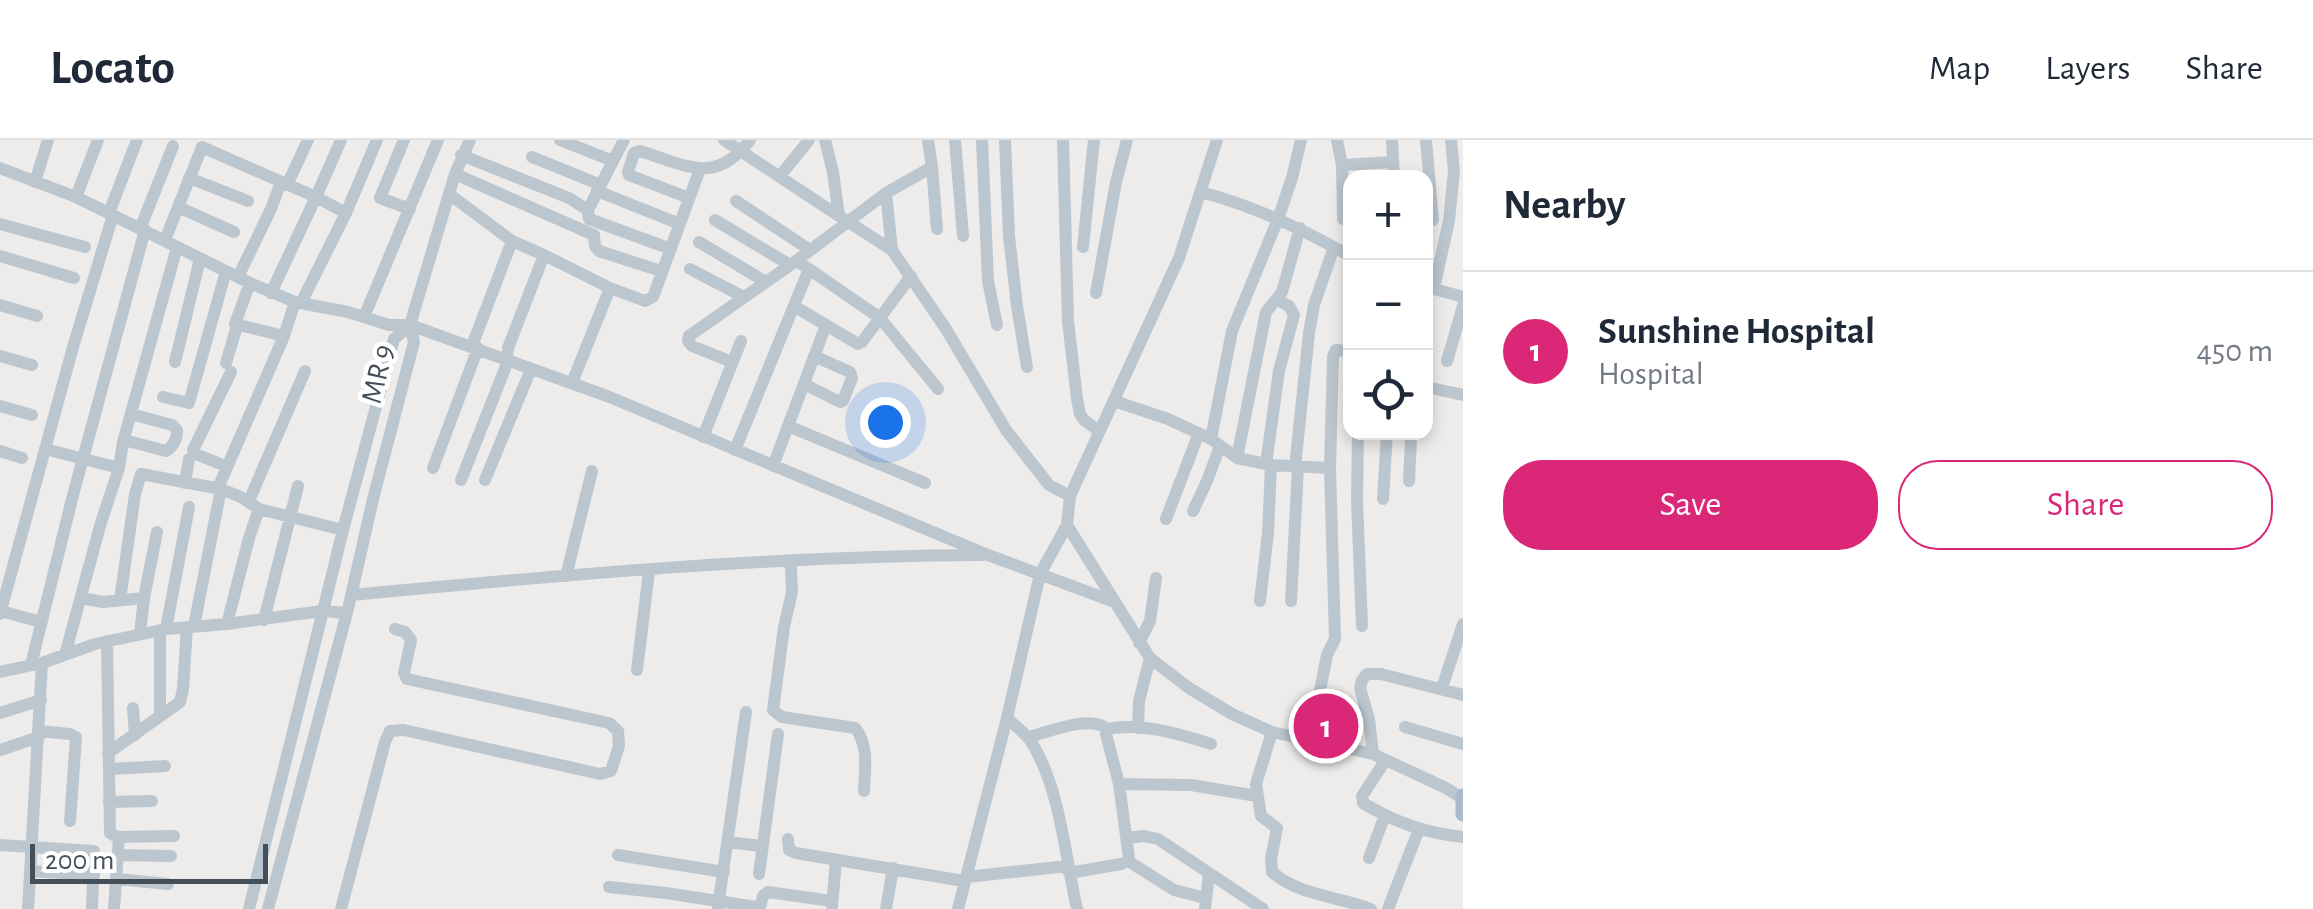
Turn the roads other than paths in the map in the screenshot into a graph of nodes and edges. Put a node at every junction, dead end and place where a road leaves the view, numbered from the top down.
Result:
1 (48, 140) edge
2 (98, 140) edge
3 (138, 140) edge
4 (308, 140) edge
5 (341, 140) edge
6 (376, 140) edge
7 (404, 140) edge
8 (438, 140) edge
9 (470, 140) edge
10 (560, 140) edge
11 (624, 140) edge
12 (724, 140) edge
13 (809, 140) edge
14 (825, 140) edge
15 (928, 140) edge
16 (955, 140) edge
17 (982, 140) edge
18 (1005, 140) edge
19 (1063, 140) edge
20 (1094, 140) edge
21 (1127, 140) edge
22 (1217, 140) edge
23 (1301, 140) edge
24 (1337, 140) edge
25 (1392, 140) edge
26 (1426, 140) edge
27 (1451, 140) edge
28 (203, 143) edge
29 (746, 145) edge
30 (173, 146) dead end
31 (461, 156) junction
32 (532, 157) dead end
33 (612, 162) junction
34 (1393, 162) junction
35 (1342, 165) junction
36 (932, 167) junction
37 (0, 168) edge
38 (700, 169) junction
39 (1394, 170) edge
40 (1427, 170) edge
41 (1343, 171) edge
42 (454, 174) junction
43 (780, 176) junction
44 (189, 178) junction
45 (34, 182) junction
46 (284, 184) junction
47 (599, 188) junction
48 (1201, 192) junction
49 (886, 193) junction
50 (449, 194) junction
51 (316, 197) junction
52 (1457, 197) edge
53 (76, 198) junction
54 (689, 198) junction
55 (248, 201) dead end
56 (736, 202) dead end
57 (178, 207) junction
58 (410, 209) junction
59 (588, 210) junction
60 (346, 213) junction
61 (111, 214) junction
62 (842, 219) junction
63 (1278, 219) junction
64 (715, 220) dead end
65 (1433, 221) edge
66 (1448, 221) junction
67 (0, 224) edge
68 (680, 224) junction
69 (1463, 226) edge
70 (937, 228) dead end
71 (1300, 228) junction
72 (143, 230) junction
73 (234, 232) dead end
74 (963, 236) dead end
75 (512, 241) junction
76 (699, 242) dead end
77 (171, 244) junction
78 (1065, 244) junction
79 (1083, 246) junction
80 (1334, 246) junction
81 (84, 247) dead end
82 (671, 249) junction
83 (810, 250) junction
84 (892, 250) junction
85 (1104, 250) junction
86 (1343, 252) edge
87 (544, 254) junction
88 (0, 256) edge
89 (200, 259) junction
90 (793, 263) junction
91 (808, 269) junction
92 (690, 270) dead end
93 (662, 271) junction
94 (911, 276) junction
95 (1433, 276) edge
96 (238, 277) junction
97 (74, 278) dead end
98 (766, 282) junction
99 (610, 288) junction
100 (1433, 288) edge
101 (272, 292) junction
102 (1096, 293) dead end
103 (744, 297) junction
104 (1463, 297) edge
105 (1278, 300) junction
106 (298, 302) junction
107 (0, 305) edge
108 (794, 306) junction
109 (1463, 306) edge
110 (214, 314) junction
111 (36, 316) dead end
112 (364, 317) junction
113 (880, 318) junction
114 (236, 324) junction
115 (998, 324) dead end
116 (410, 325) junction
117 (826, 325) junction
118 (284, 336) junction
119 (741, 341) dead end
120 (475, 347) junction
121 (1343, 350) edge
122 (0, 356) edge
123 (814, 356) junction
124 (507, 360) junction
125 (1447, 361) dead end
126 (175, 362) dead end
127 (732, 362) junction
128 (32, 366) dead end
129 (1027, 366) dead end
130 (531, 369) junction
131 (305, 371) dead end
132 (572, 383) junction
133 (804, 384) junction
134 (938, 389) dead end
135 (1433, 389) edge
136 (1463, 395) edge
137 (163, 396) dead end
138 (1114, 401) junction
139 (0, 406) edge
140 (131, 414) junction
141 (32, 415) dead end
142 (788, 426) junction
143 (1100, 430) junction
144 (703, 437) junction
145 (1210, 439) junction
146 (124, 440) junction
147 (1358, 440) edge
148 (1387, 440) edge
149 (1412, 440) edge
150 (46, 450) junction
151 (735, 450) junction
152 (0, 451) edge
153 (22, 458) dead end
154 (84, 458) junction
155 (1237, 458) junction
156 (189, 459) dead end
157 (1268, 464) junction
158 (226, 466) junction
159 (773, 466) junction
160 (1297, 467) junction
161 (119, 468) junction
162 (433, 468) dead end
163 (1330, 468) junction
164 (592, 471) dead end
165 (462, 480) dead end
166 (485, 480) dead end
167 (1409, 481) dead end
168 (185, 483) junction
169 (925, 483) dead end
170 (298, 486) dead end
171 (219, 489) junction
172 (1070, 496) junction
173 (1383, 499) dead end
174 (254, 505) junction
175 (190, 508) dead end
176 (1193, 512) dead end
177 (292, 518) junction
178 (1166, 519) dead end
179 (1067, 525) junction
180 (342, 530) junction
181 (157, 532) dead end
182 (988, 555) junction
183 (788, 561) junction
184 (649, 571) junction
185 (1040, 574) junction
186 (566, 576) junction
187 (1156, 578) dead end
188 (352, 596) junction
189 (80, 598) junction
190 (144, 598) junction
191 (120, 600) junction
192 (1260, 601) dead end
193 (1291, 601) dead end
194 (1114, 602) junction
195 (322, 612) junction
196 (0, 613) edge
197 (347, 613) junction
198 (264, 620) junction
199 (41, 622) junction
200 (228, 624) junction
201 (1463, 624) edge
202 (1362, 626) dead end
203 (190, 627) junction
204 (163, 629) junction
205 (395, 629) dead end
206 (140, 633) junction
207 (107, 641) junction
208 (1139, 643) junction
209 (65, 655) junction
210 (1150, 658) junction
211 (37, 664) junction
212 (638, 670) dead end
213 (0, 672) edge
214 (1442, 688) junction
215 (1462, 691) edge
216 (41, 700) junction
217 (132, 708) dead end
218 (746, 712) dead end
219 (0, 713) edge
220 (160, 716) junction
221 (1006, 718) junction
222 (1405, 727) dead end
223 (1107, 728) junction
224 (1138, 728) junction
225 (1272, 732) junction
226 (39, 734) junction
227 (778, 734) dead end
228 (135, 735) junction
229 (1028, 738) junction
230 (1310, 741) junction
231 (1211, 744) dead end
232 (1463, 744) edge
233 (0, 749) edge
234 (108, 753) junction
235 (1379, 758) junction
236 (165, 766) dead end
237 (110, 769) junction
238 (1119, 784) junction
239 (864, 791) dead end
240 (1257, 796) junction
241 (1463, 798) edge
242 (152, 801) dead end
243 (109, 802) junction
244 (1463, 814) edge
245 (1385, 815) junction
246 (70, 821) dead end
247 (1419, 830) junction
248 (174, 836) dead end
249 (119, 837) junction
250 (1127, 838) junction
251 (1463, 838) edge
252 (788, 839) dead end
253 (728, 842) junction
254 (0, 844) edge
255 (32, 846) junction
256 (762, 846) junction
257 (117, 856) junction
258 (171, 856) dead end
259 (618, 856) dead end
260 (1369, 858) dead end
261 (836, 860) junction
262 (1128, 861) junction
263 (893, 868) junction
264 (1068, 870) junction
265 (30, 871) junction
266 (724, 872) junction
267 (759, 874) dead end
268 (1208, 874) junction
269 (94, 875) junction
270 (116, 879) junction
271 (965, 880) junction
272 (168, 884) dead end
273 (609, 888) dead end
274 (1205, 904) edge
275 (718, 905) edge
276 (832, 905) edge
277 (28, 909) edge
278 (92, 909) edge
279 (114, 909) edge
280 (249, 909) edge
281 (268, 909) edge
282 (341, 909) edge
283 (886, 909) edge
284 (958, 909) edge
285 (1077, 909) edge
286 (1264, 909) edge
287 (1371, 909) edge
288 (1388, 909) edge

1 - 45 street
2 - 53 street
3 - 61 street
4 - 46 street
5 - 51 street
6 - 60 street
7 - 58 street
8 - 58 street
9 - 31 street
10 - 33 street
11 - 33 street
12 - 29 street
13 - 43 street
14 - 62 street
15 - 36 street
16 - 74 street
17 - 115 street
18 - 129 street
19 - 78 street
20 - 79 street
21 - 85 street
22 - 48 street
23 - 63 street
24 - 35 street
25 - 34 street
26 - 40 street
27 - 52 street
28 - 44 street
28 - 46 street
29 - 38 street
29 - 43 street
30 - 72 street
31 - 42 street
31 - 59 street
32 - 47 street
33 - 47 street
34 - 35 street
34 - 39 street
35 - 41 street
36 - 49 street
36 - 70 street
37 - 45 street
38 - 54 street
38 - 54 street
42 - 50 street
42 - 93 street
43 - 62 street
44 - 55 street
44 - 57 street
45 - 53 street
46 - 51 street
46 - 96 street
47 - 59 street
47 - 68 street
48 - 63 street
48 - 138 street
49 - 62 street
49 - 84 street
50 - 75 street
50 - 116 street
51 - 60 street
51 - 101 street
52 - 66 street
53 - 61 street
54 - 68 street
56 - 83 street
57 - 73 street
57 - 77 street
58 - 112 street
59 - 82 street
60 - 106 street
61 - 72 street
61 - 150 street
62 - 83 street
62 - 84 street
63 - 71 street
63 - 145 street
64 - 90 street
65 - 66 street
66 - 69 street
66 - 95 street
67 - 81 street
68 - 82 street
71 - 80 street
71 - 105 street
72 - 77 street
72 - 154 street
75 - 87 street
75 - 120 street
76 - 98 street
77 - 89 street
77 - 140 street
78 - 79 street
78 - 143 street
79 - 85 street
80 - 86 street
80 - 160 street
82 - 93 street
83 - 90 street
84 - 94 street
85 - 102 street
87 - 99 street
87 - 124 street
88 - 97 street
89 - 96 street
89 - 126 street
90 - 91 street
90 - 98 street
91 - 108 street
91 - 113 street
92 - 103 street
93 - 99 street
94 - 113 street
94 - 172 street
96 - 101 street
96 - 110 street
96 - 114 street
98 - 103 street
99 - 132 street
100 - 104 street
101 - 106 street
103 - 127 street
105 - 155 street
105 - 157 street
106 - 112 street
106 - 118 street
107 - 111 street
108 - 117 street
108 - 151 street
109 - 125 street
110 - 114 street
110 - 137 street
112 - 116 street
113 - 117 street
113 - 134 street
114 - 118 street
114 - 158 street
116 - 120 street
116 - 180 street, MR 9
116 - 188 street, MR 9
117 - 123 street
118 - 158 street
119 - 127 street
120 - 124 street
120 - 162 street
121 - 163 street
122 - 128 street
123 - 133 street
123 - 133 street
124 - 130 street
124 - 165 street
127 - 144 street
130 - 132 street
130 - 166 street
131 - 174 street
132 - 144 street
133 - 142 street
135 - 136 street
138 - 143 street
138 - 145 street
139 - 141 street
140 - 146 street
140 - 146 street
142 - 159 street
142 - 169 street
143 - 172 street
144 - 151 street
145 - 155 street
145 - 176 street
145 - 178 street
146 - 161 street
147 - 202 street
148 - 173 street
149 - 167 street
150 - 154 street
150 - 196 street
151 - 159 street
152 - 153 street
154 - 161 street
154 - 199 street
155 - 157 street
156 - 168 street
157 - 160 street
157 - 192 street
158 - 171 street
159 - 182 street
160 - 163 street
160 - 193 street
161 - 189 street
163 - 230 street
164 - 186 street
168 - 171 street
168 - 191 street
170 - 177 street
171 - 174 street
171 - 203 street
172 - 179 street
174 - 177 street
174 - 200 street
175 - 204 street
177 - 180 street
177 - 198 street
179 - 185 street
179 - 194 street
180 - 195 street, MR 9
181 - 190 street
182 - 183 street
182 - 185 street
183 - 184 street
183 - 239 street
184 - 186 street
184 - 212 street
185 - 194 street
185 - 221 street
186 - 188 street
187 - 208 street
188 - 197 street, MR 9
189 - 191 street
189 - 209 street
190 - 191 street
190 - 206 street
194 - 208 street
195 - 197 street
195 - 198 street
195 - 280 street, MR 9
196 - 199 street
197 - 281 street, MR 9
198 - 200 street
199 - 211 street
200 - 203 street
201 - 214 street
203 - 204 street
203 - 220 street
204 - 206 street
204 - 220 street
205 - 282 street
206 - 207 street
207 - 209 street
207 - 234 street
208 - 210 street
209 - 211 street
210 - 224 street
210 - 225 street
211 - 213 street
211 - 216 street
214 - 215 street
214 - 235 street
216 - 219 street
216 - 226 street
217 - 228 street
218 - 253 street
220 - 228 street
221 - 229 street
221 - 271 street
222 - 232 street
223 - 224 street
223 - 229 street
223 - 238 street
224 - 231 street
225 - 230 street
225 - 240 street
226 - 233 street
226 - 246 street
226 - 255 street
227 - 256 street
228 - 234 street
229 - 264 street
230 - 235 street
234 - 237 street
235 - 241 street
235 - 245 street
236 - 237 street
237 - 243 street
238 - 240 street
238 - 250 street
240 - 287 street
241 - 244 main road
242 - 243 street
243 - 249 street
245 - 247 street
245 - 260 street
247 - 251 street
247 - 288 street
248 - 249 street
249 - 257 street
250 - 262 street
250 - 268 street
252 - 261 street
253 - 256 street
253 - 266 street
254 - 255 street
255 - 265 street
255 - 269 street
256 - 267 street
257 - 258 street
257 - 270 street
259 - 266 street
261 - 263 street
261 - 276 street
262 - 264 street
262 - 274 street
263 - 271 street
263 - 283 street
264 - 271 street
264 - 285 street
265 - 269 street
265 - 277 street
266 - 275 street
268 - 274 street
268 - 286 street
269 - 278 street
270 - 272 street
270 - 279 street
271 - 284 street
273 - 275 street
275 - 276 street

